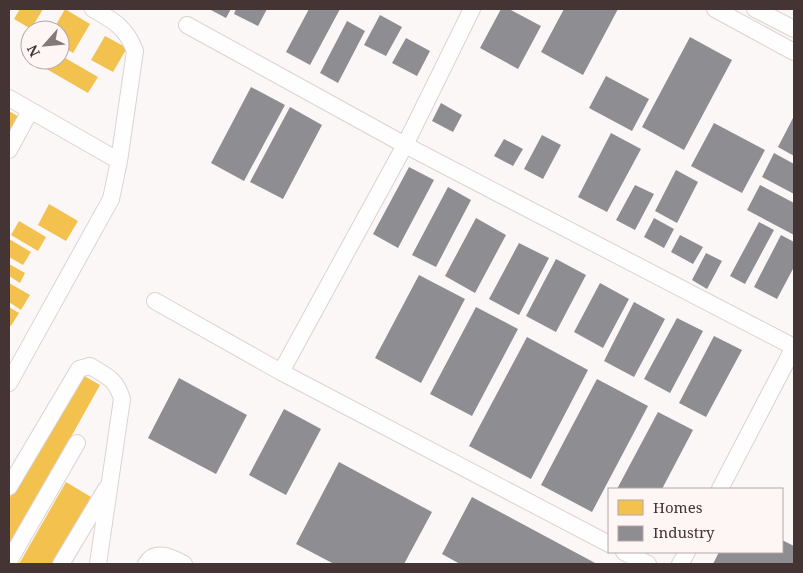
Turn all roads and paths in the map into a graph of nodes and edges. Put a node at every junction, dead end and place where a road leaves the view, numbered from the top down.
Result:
1 (93, 9) edge
2 (472, 9) edge
3 (715, 9) edge
4 (756, 9) edge
5 (187, 25) dead end
6 (794, 30) edge
7 (794, 52) edge
8 (9, 98) edge
9 (30, 111) junction
10 (405, 145) junction
11 (9, 150) edge
12 (119, 161) junction
13 (154, 301) dead end
14 (794, 347) edge
15 (281, 372) junction
16 (9, 384) edge
17 (77, 443) dead end
18 (110, 481) junction
19 (9, 488) edge
20 (721, 488) edge
21 (608, 543) edge
22 (626, 553) edge
23 (686, 553) edge
24 (9, 561) edge
25 (61, 564) edge
26 (98, 564) edge
27 (146, 564) edge
28 (184, 564) edge
29 (648, 564) edge
30 (680, 564) edge

1 - 12 street
2 - 10 street
3 - 7 street
4 - 6 street
5 - 10 street
8 - 9 street
9 - 11 street
9 - 12 street
10 - 14 street
10 - 15 street
12 - 16 street
13 - 15 street
14 - 20 street
15 - 21 street
17 - 24 street
18 - 19 street
18 - 25 street
18 - 26 street
22 - 29 street
23 - 30 street
27 - 28 street

